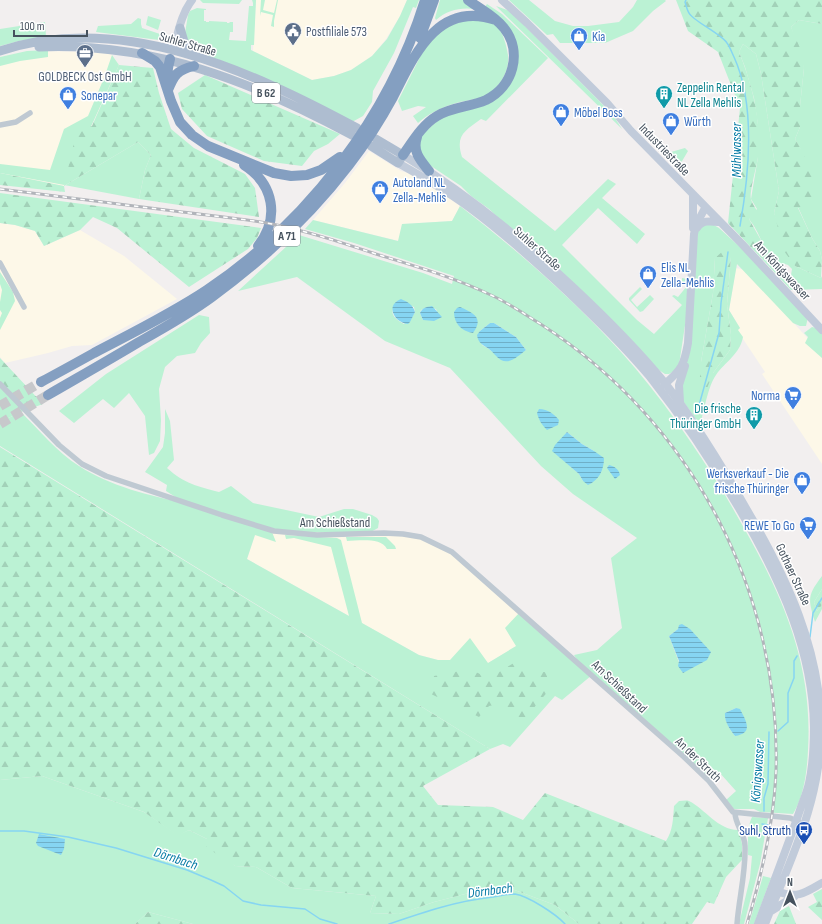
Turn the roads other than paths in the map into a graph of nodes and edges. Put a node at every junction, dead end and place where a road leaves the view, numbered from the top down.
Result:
1 (192, 0) edge
2 (425, 0) edge
3 (434, 0) edge
4 (468, 0) edge
5 (502, 0) edge
6 (496, 20) junction
7 (180, 28) junction
8 (0, 52) edge
9 (142, 53) junction
10 (172, 55) junction
11 (411, 60) junction
12 (195, 62) junction
13 (168, 90) junction
14 (383, 106) junction
15 (30, 113) dead end
16 (0, 125) edge
17 (418, 134) junction
18 (354, 135) junction
19 (374, 143) dead end
20 (401, 159) junction
21 (257, 170) junction
22 (429, 171) junction
23 (693, 195) junction
24 (705, 208) junction
25 (693, 218) junction
26 (719, 222) junction
27 (694, 240) junction
28 (742, 244) joint
29 (0, 263) edge
30 (225, 277) junction
31 (24, 307) dead end
32 (822, 330) edge
33 (685, 358) junction
34 (681, 379) junction
35 (41, 382) tunnel mouth
36 (0, 384) edge
37 (665, 389) junction
38 (48, 395) tunnel mouth
39 (680, 403) junction
40 (644, 723) joint
41 (735, 813) junction
42 (801, 823) junction
43 (822, 883) edge
44 (771, 889) junction
45 (779, 892) junction
46 (795, 896) junction
47 (771, 911) junction
48 (736, 924) edge
49 (758, 924) edge
50 (765, 924) edge

1 - 7 main road
2 - 14 highway, A 71
3 - 11 highway, A 71
4 - 6 highway
5 - 23 main road, Industriestraße
6 - 11 highway
6 - 17 highway
7 - 10 main road
7 - 12 main road
8 - 9 main road, Suhler Straße / B 62
8 - 10 main road, Suhler Straße / B 62
9 - 10 main road, Suhler Straße / B 62
9 - 13 highway
10 - 12 main road, Suhler Straße / B 62
10 - 13 highway
11 - 14 highway, A 71
12 - 13 highway
12 - 18 main road, Suhler Straße / B 62
13 - 21 highway
14 - 18 highway, A 71
14 - 38 highway, A 71
15 - 16 street
17 - 20 highway
17 - 22 highway
18 - 21 highway
18 - 30 highway, A 71
19 - 20 main road, Suhler Straße
20 - 22 main road, Suhler Straße
20 - 37 main road, Suhler Straße
21 - 30 highway
22 - 37 main road, Suhler Straße
23 - 24 main road, Industriestraße
23 - 25 main road, Industriestraße
24 - 25 main road
24 - 26 main road, Industriestraße
24 - 27 main road, Industriestraße
25 - 27 main road, Industriestraße
26 - 27 main road, Industriestraße
26 - 28 main road, Industriestraße
27 - 33 main road, Industriestraße
28 - 32 main road, Am Königswasser
29 - 31 street
30 - 35 highway, A 71
33 - 34 main road
33 - 37 main road, Industriestraße
34 - 37 main road
34 - 39 main road
36 - 40 street, Am Schießstand
37 - 39 main road, Gothaer Straße
37 - 42 main road, Gothaer Straße
39 - 42 main road, Gothaer Straße
40 - 41 street, An der Struth
41 - 42 street
41 - 48 street, An der Struth
42 - 44 main road, Gothaer Straße
42 - 45 main road, Gothaer Straße
43 - 46 main road
44 - 45 street
44 - 49 main road, Gothaer Straße
45 - 46 main road
45 - 47 main road, Gothaer Straße
46 - 47 main road
47 - 50 main road, Gothaer Straße

